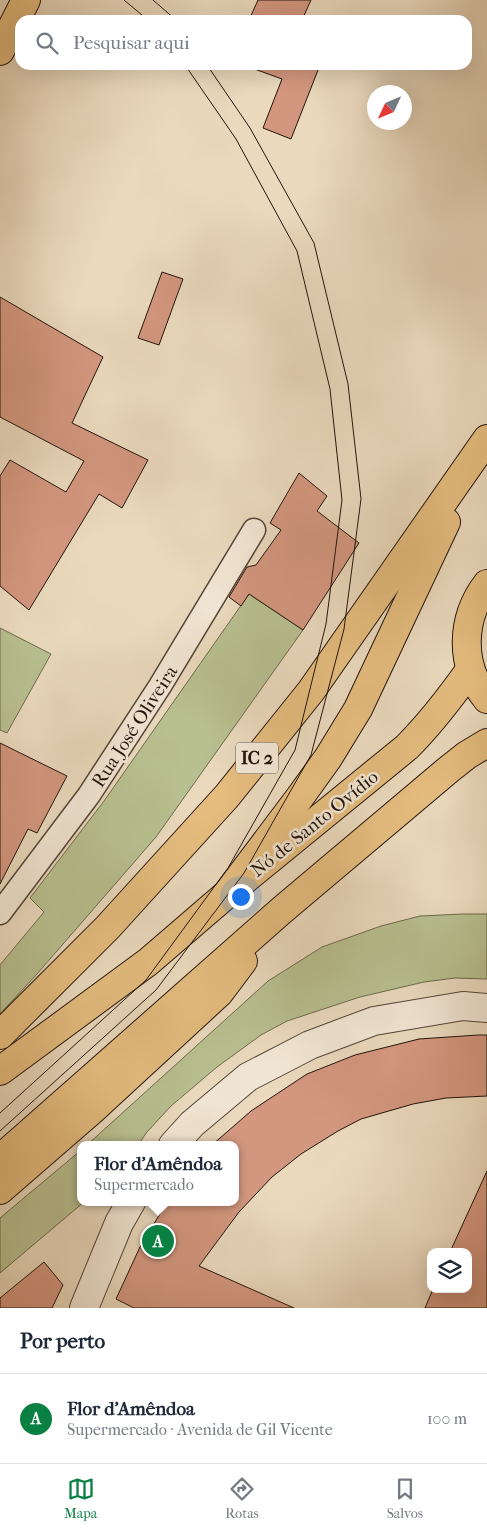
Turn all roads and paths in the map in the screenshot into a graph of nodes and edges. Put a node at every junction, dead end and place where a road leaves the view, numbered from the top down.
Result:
1 (26, 0) edge
2 (18, 15) edge
3 (15, 21) edge
4 (0, 50) edge
5 (483, 446) edge
6 (254, 530) dead end
7 (487, 584) edge
8 (470, 670) junction
9 (487, 699) edge
10 (487, 743) edge
11 (227, 894) junction
12 (282, 910) junction
13 (0, 913) edge
14 (148, 962) junction
15 (487, 1008) edge
16 (0, 1035) edge
17 (0, 1049) edge
18 (0, 1071) edge
19 (177, 1141) edge
20 (0, 1159) edge
21 (0, 1190) edge
22 (129, 1206) edge
23 (84, 1308) edge

1 - 2 main road
3 - 4 main road
5 - 11 main road, IC 2
5 - 16 main road, IC 2
6 - 13 street, Rua José Oliveira
7 - 8 main road
8 - 9 main road
8 - 11 main road, Nó de Santo Ovídio
10 - 12 main road
11 - 14 main road, Nó de Santo Ovídio / IC 2
12 - 20 main road
12 - 21 main road
14 - 17 main road, IC 2
14 - 18 main road, Nó de Santo Ovídio / IC 2
15 - 19 street
22 - 23 street

